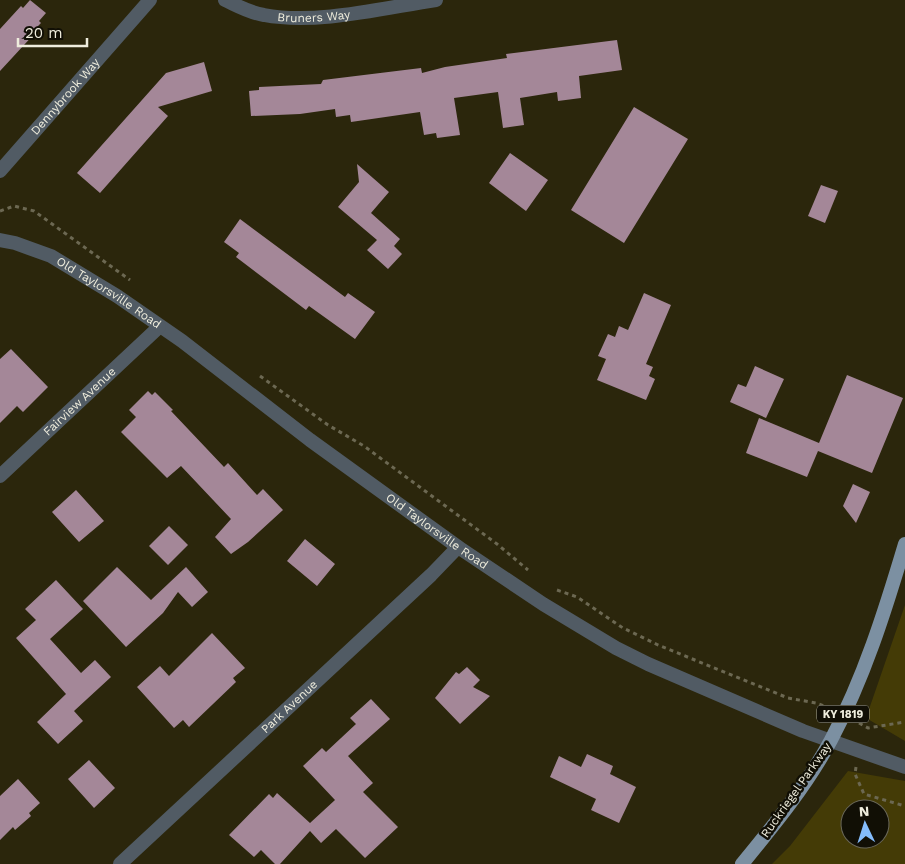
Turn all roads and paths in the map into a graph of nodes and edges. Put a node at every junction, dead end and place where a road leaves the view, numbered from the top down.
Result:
1 (150, 0) edge
2 (225, 0) edge
3 (436, 0) edge
4 (0, 171) edge
5 (0, 211) edge
6 (0, 240) edge
7 (137, 285) dead end
8 (159, 327) junction
9 (254, 371) dead end
10 (0, 476) edge
11 (905, 544) edge
12 (458, 547) junction
13 (534, 576) dead end
14 (552, 589) dead end
15 (816, 703) dead end
16 (905, 722) edge
17 (868, 728) dead end
18 (831, 740) junction
19 (905, 767) edge
20 (854, 774) dead end
21 (905, 806) edge
22 (120, 864) edge
23 (742, 864) edge

1 - 4 street, Dennybrook Way
2 - 3 street, Bruners Way
5 - 7 path
6 - 8 street, Old Taylorsville Road
8 - 10 street, Fairview Avenue
8 - 12 street, Old Taylorsville Road
9 - 13 path
11 - 18 main road, Ruckriegel Parkway / KY 1819
12 - 18 street, Old Taylorsville Road
12 - 22 street, Park Avenue
14 - 15 path
16 - 17 path
18 - 19 street, Old Taylorsville Road
18 - 23 main road, Ruckriegel Parkway / KY 1819
20 - 21 path

